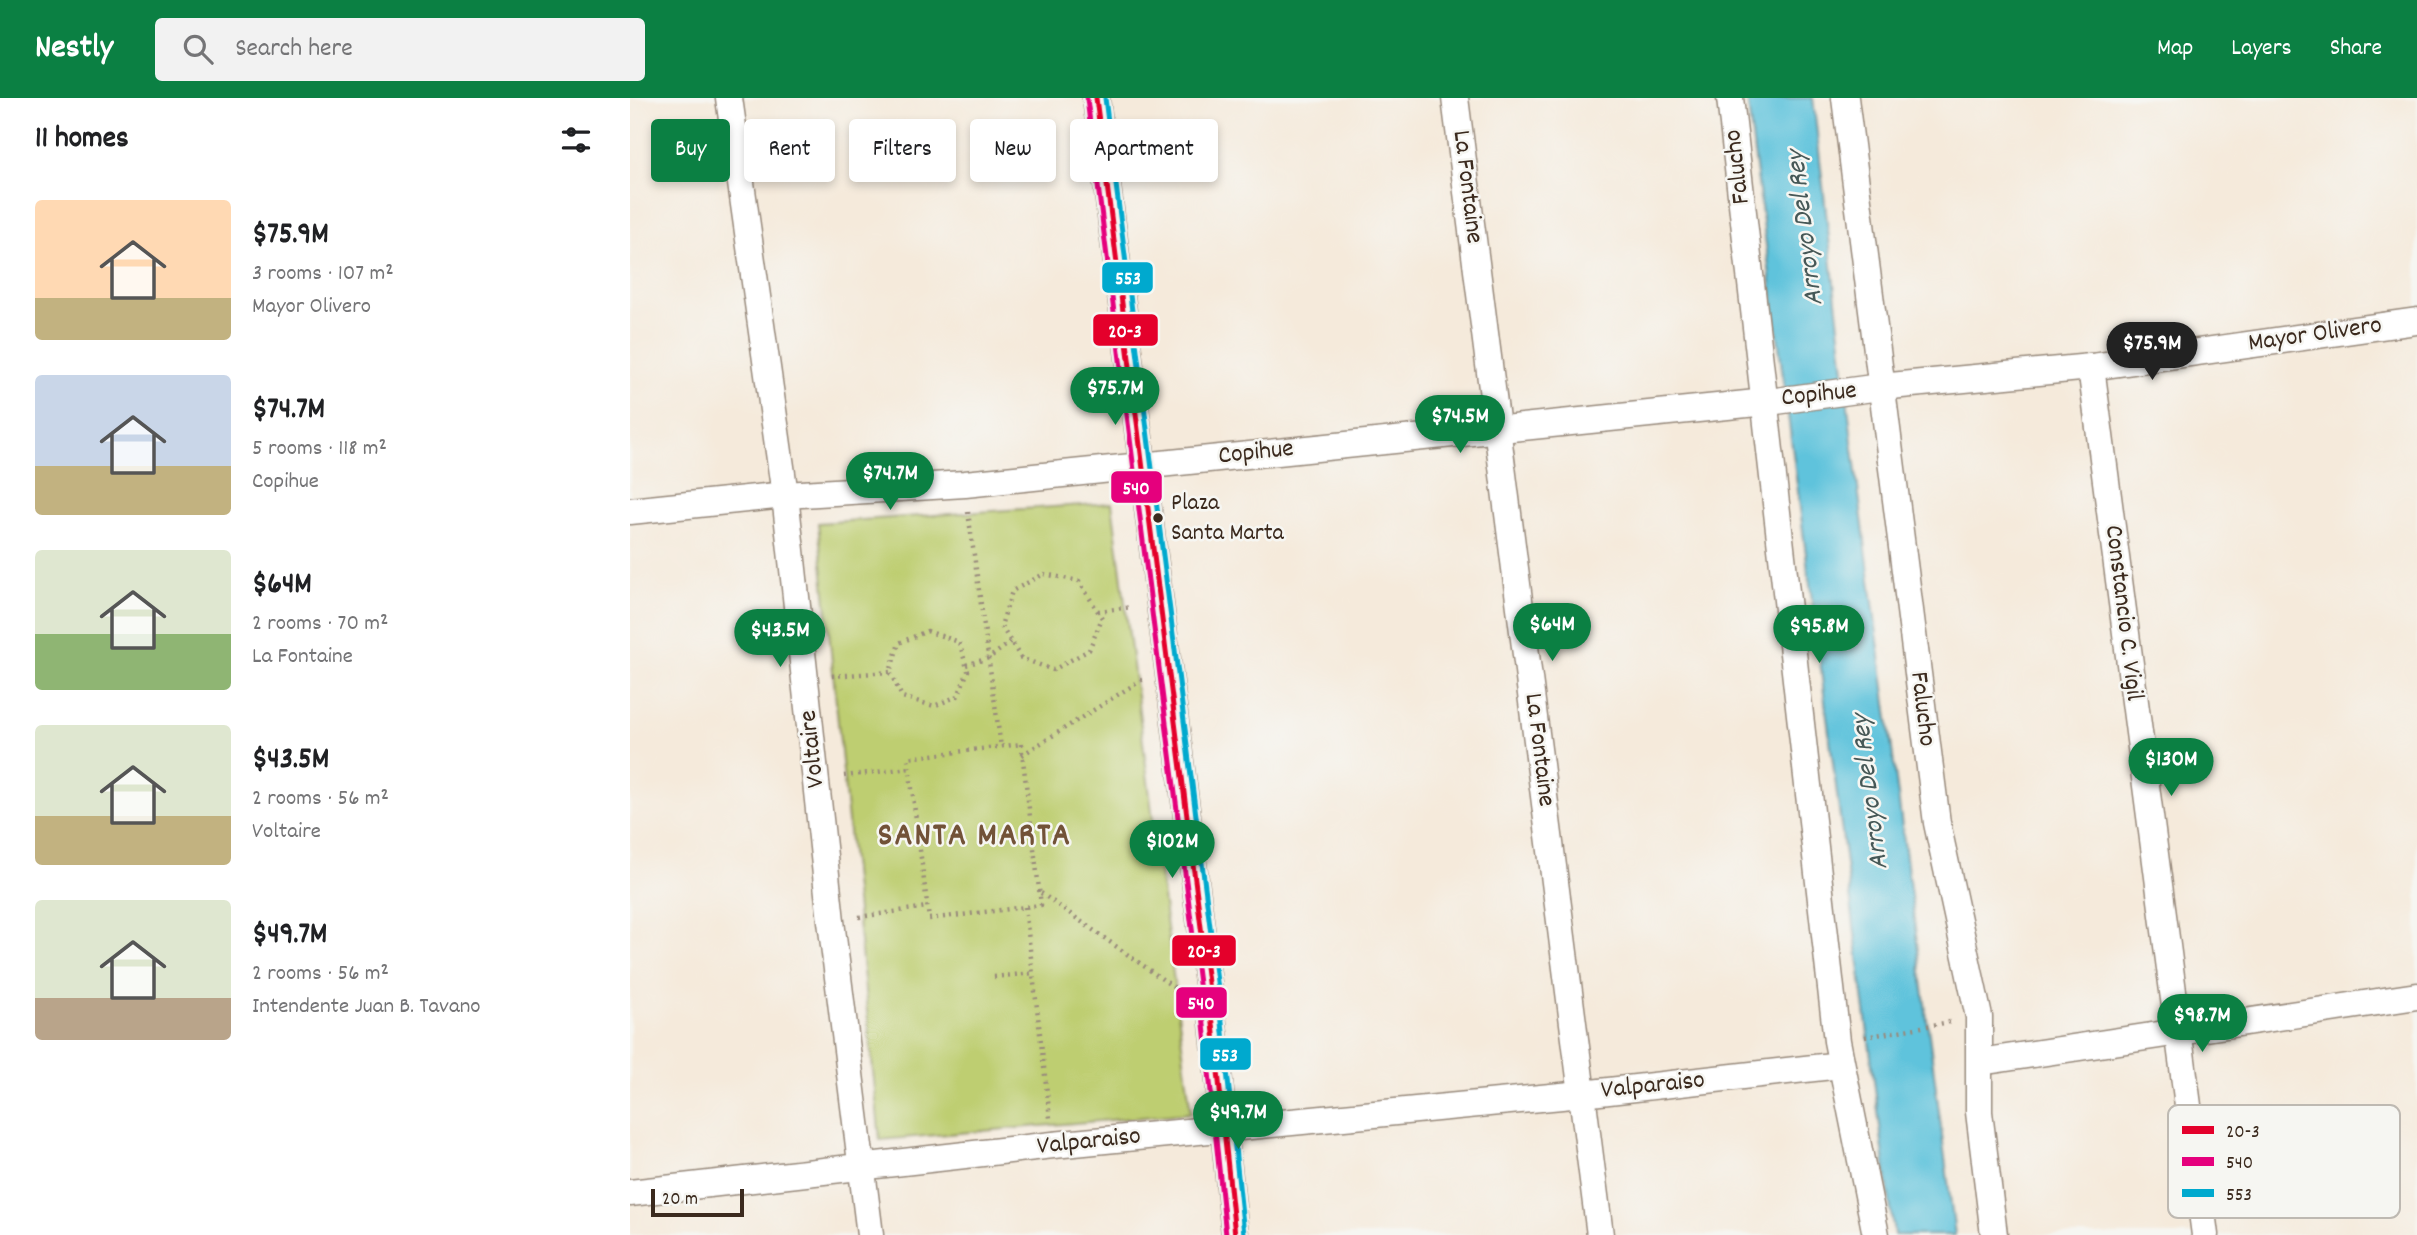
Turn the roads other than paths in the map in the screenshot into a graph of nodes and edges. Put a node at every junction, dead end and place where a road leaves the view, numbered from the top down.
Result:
1 (729, 98) edge
2 (1096, 98) edge
3 (1455, 98) edge
4 (1730, 98) edge
5 (1845, 98) edge
6 (2417, 321) edge
7 (2091, 367) junction
8 (1872, 389) junction
9 (1771, 401) junction
10 (1498, 428) junction
11 (1144, 465) junction
12 (785, 495) junction
13 (630, 511) edge
14 (2417, 996) edge
15 (2178, 1033) junction
16 (1980, 1062) junction
17 (1841, 1065) junction
18 (1583, 1094) junction
19 (2188, 1105) edge
20 (1222, 1129) junction
21 (862, 1168) junction
22 (630, 1193) edge
23 (870, 1235) edge
24 (1235, 1235) edge
25 (1600, 1235) edge
26 (1876, 1235) edge
27 (1994, 1235) edge

1 - 12 street, Voltaire
2 - 11 street
3 - 10 street, La Fontaine
4 - 9 street, Falucho
5 - 8 street, Falucho
6 - 7 street, Mayor Olivero
7 - 8 street, Mayor Olivero
7 - 15 street, Constancio C. Vigil
8 - 9 street, Copihue
8 - 16 street, Falucho
9 - 10 street, Copihue
9 - 17 street, Falucho
10 - 11 street, Copihue
10 - 18 street, La Fontaine
11 - 12 street, Copihue
11 - 20 street
12 - 13 street, Copihue
12 - 21 street, Voltaire
14 - 15 street
15 - 16 street
15 - 19 street, Constancio C. Vigil
16 - 27 street, Falucho
17 - 18 street, Valparaiso
17 - 26 street, Falucho
18 - 20 street, Valparaiso
18 - 25 street, La Fontaine
20 - 21 street, Valparaiso
20 - 24 street
21 - 22 street, Valparaiso
21 - 23 street, Voltaire

